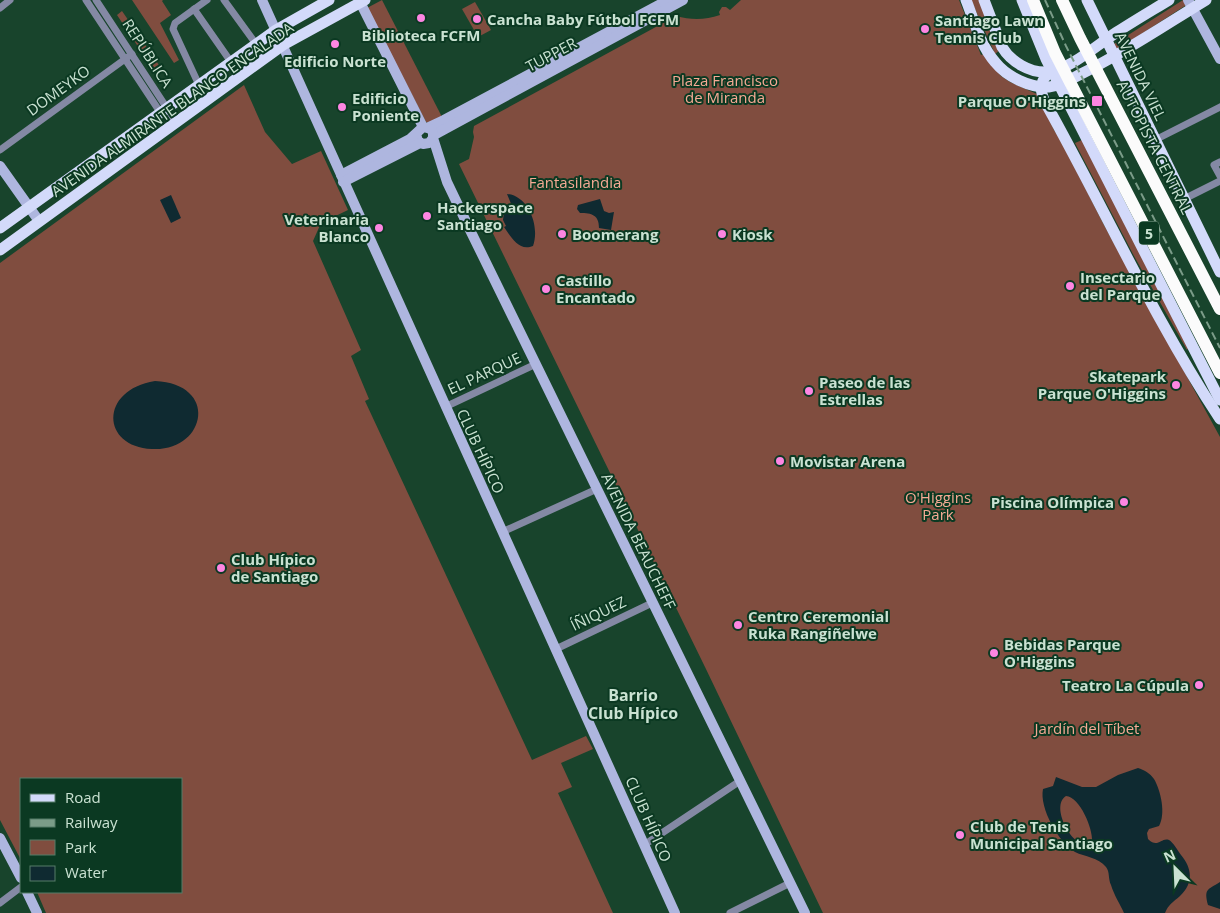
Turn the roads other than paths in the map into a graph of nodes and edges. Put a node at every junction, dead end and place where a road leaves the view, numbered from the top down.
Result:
1 (10, 0) edge
2 (86, 0) edge
3 (96, 0) edge
4 (207, 0) edge
5 (224, 0) edge
6 (262, 0) edge
7 (329, 0) edge
8 (668, 0) edge
9 (683, 0) edge
10 (966, 0) edge
11 (984, 0) edge
12 (1022, 0) edge
13 (1033, 0) edge
14 (1062, 0) edge
15 (1087, 0) edge
16 (1169, 0) edge
17 (1206, 0) edge
18 (361, 1) edge
19 (1190, 4) edge
20 (0, 8) edge
21 (194, 9) junction
22 (276, 30) junction
23 (1106, 39) junction
24 (256, 44) junction
25 (283, 45) junction
26 (132, 54) junction
27 (1050, 56) junction
28 (1114, 56) junction
29 (125, 59) junction
30 (1220, 59) edge
31 (231, 62) junction
32 (1051, 71) junction
33 (199, 85) junction
34 (1041, 86) junction
35 (1071, 96) junction
36 (1220, 107) edge
37 (164, 110) junction
38 (176, 122) junction
39 (425, 135) junction
40 (1155, 140) junction
41 (0, 150) edge
42 (1220, 162) edge
43 (0, 166) edge
44 (1220, 176) edge
45 (342, 179) junction
46 (1220, 181) edge
47 (1184, 199) junction
48 (29, 207) junction
49 (39, 221) junction
50 (0, 228) edge
51 (0, 250) edge
52 (1218, 265) edge
53 (1220, 309) edge
54 (536, 364) junction
55 (1220, 373) edge
56 (1220, 400) edge
57 (445, 407) junction
58 (1220, 419) edge
59 (597, 489) junction
60 (502, 532) junction
61 (652, 603) junction
62 (556, 649) junction
63 (740, 781) junction
64 (0, 838) edge
65 (644, 845) junction
66 (20, 876) edge
67 (790, 884) junction
68 (20, 888) edge
69 (27, 893) edge
70 (0, 903) edge
71 (37, 913) edge
72 (675, 913) edge
73 (730, 913) edge
74 (804, 913) edge

1 - 20 street
2 - 29 street, REPÚBLICA
3 - 26 street, REPÚBLICA
4 - 21 street
5 - 24 street
6 - 22 main road, CLUB HÍPICO
7 - 22 main road, AVENIDA ALMIRANTE BLANCO ENCALADA
8 - 39 main road, TUPPER
9 - 39 main road, TUPPER
10 - 34 main road
11 - 32 main road
12 - 27 main road
13 - 27 highway, 5
14 - 53 highway, AUTOPISTA CENTRAL / 5
15 - 23 main road, AVENIDA VIEL
16 - 23 main road
17 - 19 main road
18 - 25 main road, AVENIDA ALMIRANTE BLANCO ENCALADA
18 - 39 main road, AVENIDA BEAUCHEFF
19 - 28 main road
19 - 30 main road
21 - 31 street
21 - 33 street
22 - 24 main road, AVENIDA ALMIRANTE BLANCO ENCALADA
22 - 25 main road, CLUB HÍPICO
23 - 28 main road, AVENIDA VIEL
23 - 32 main road
24 - 31 main road, AVENIDA ALMIRANTE BLANCO ENCALADA
25 - 38 main road, AVENIDA ALMIRANTE BLANCO ENCALADA
25 - 45 main road, CLUB HÍPICO
26 - 29 street, DOMEYKO
26 - 37 street, REPÚBLICA
27 - 35 highway, 5
28 - 34 main road
28 - 40 main road, AVENIDA VIEL
29 - 37 street, REPÚBLICA
29 - 41 street, DOMEYKO
31 - 33 main road, AVENIDA ALMIRANTE BLANCO ENCALADA
32 - 34 main road
33 - 37 main road, AVENIDA ALMIRANTE BLANCO ENCALADA
34 - 58 main road
35 - 55 highway, 5
35 - 56 main road
36 - 40 street
37 - 38 street, REPÚBLICA
37 - 48 main road, AVENIDA ALMIRANTE BLANCO ENCALADA
38 - 49 main road, AVENIDA ALMIRANTE BLANCO ENCALADA
39 - 45 main road, TUPPER
39 - 54 main road, AVENIDA BEAUCHEFF
40 - 47 main road, AVENIDA VIEL
42 - 44 street
43 - 48 main road
45 - 57 main road, CLUB HÍPICO
46 - 47 street
47 - 52 main road, AVENIDA VIEL
48 - 49 main road
48 - 50 main road, AVENIDA ALMIRANTE BLANCO ENCALADA
49 - 51 main road, AVENIDA ALMIRANTE BLANCO ENCALADA
54 - 57 street, EL PARQUE
54 - 59 main road, AVENIDA BEAUCHEFF
57 - 60 main road, CLUB HÍPICO
59 - 60 street
59 - 61 main road, AVENIDA BEAUCHEFF
60 - 62 main road, CLUB HÍPICO
61 - 62 street, ÍÑIQUEZ
61 - 63 main road, AVENIDA BEAUCHEFF
62 - 65 main road, CLUB HÍPICO
63 - 65 street
63 - 67 main road, AVENIDA BEAUCHEFF
64 - 66 main road
65 - 72 main road, CLUB HÍPICO
67 - 73 street
67 - 74 main road, AVENIDA BEAUCHEFF
68 - 70 street
69 - 71 main road

